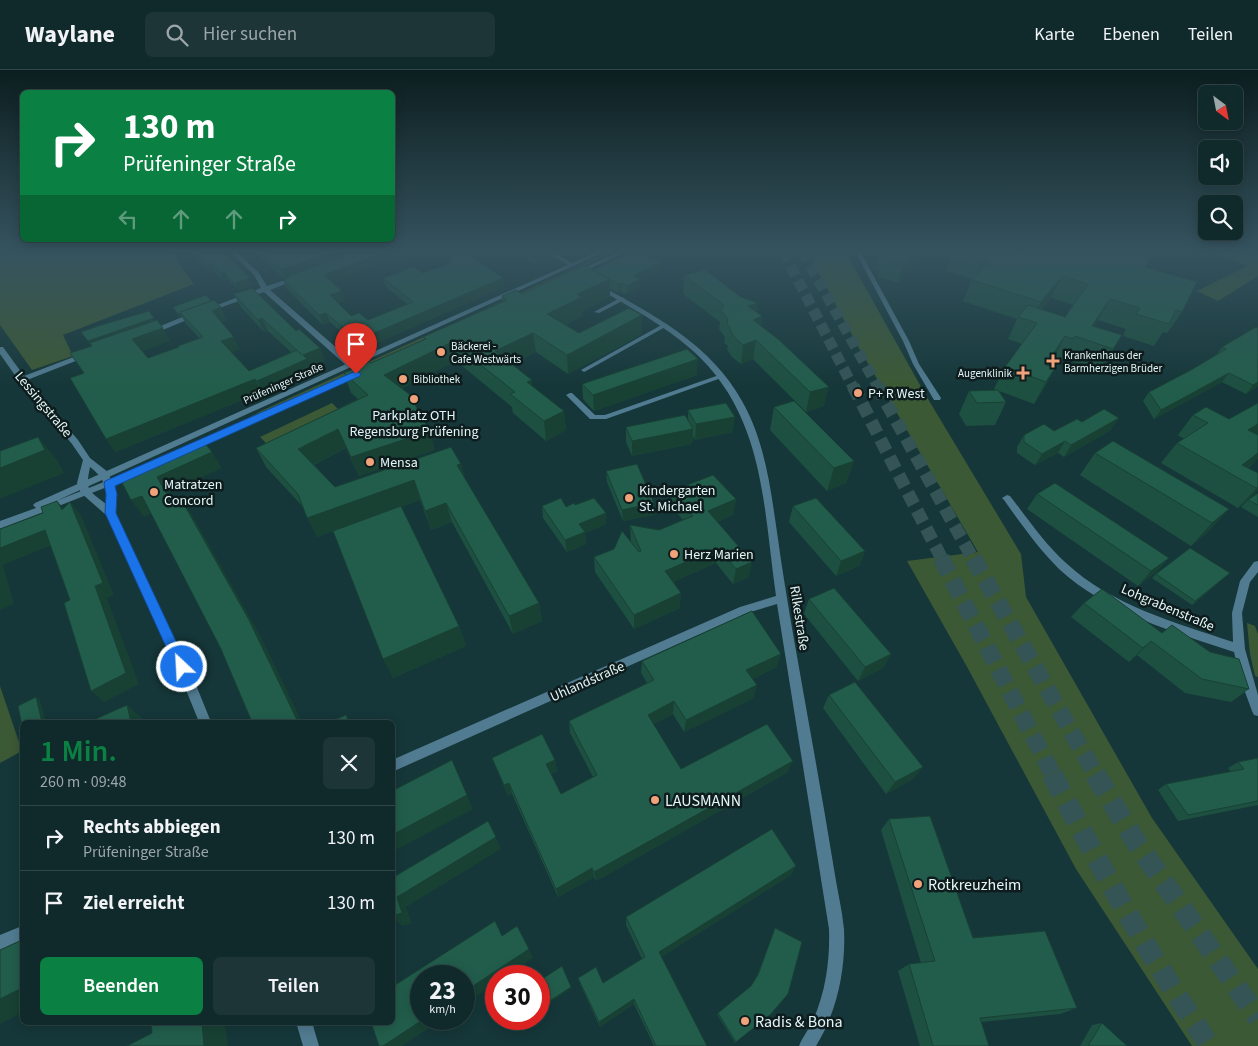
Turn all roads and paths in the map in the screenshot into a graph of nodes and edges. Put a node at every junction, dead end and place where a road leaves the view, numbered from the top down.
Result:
1 (247, 297) edge
2 (273, 297) edge
3 (512, 297) edge
4 (618, 297) edge
5 (882, 297) edge
6 (622, 299) junction
7 (597, 312) dead end
8 (665, 325) junction
9 (144, 334) edge
10 (0, 349) edge
11 (97, 352) edge
12 (351, 365) junction
13 (365, 370) edge
14 (584, 370) dead end
15 (722, 376) junction
16 (22, 379) junction
17 (570, 395) dead end
18 (936, 398) dead end
19 (185, 450) edge
20 (86, 460) junction
21 (143, 469) edge
22 (105, 474) junction
23 (82, 483) junction
24 (109, 484) junction
25 (86, 493) junction
26 (1007, 498) dead end
27 (110, 513) junction
28 (0, 524) edge
29 (1258, 565) edge
30 (782, 598) junction
31 (1239, 649) junction
32 (1258, 711) edge
33 (204, 720) edge
34 (395, 765) edge
35 (20, 934) edge
36 (0, 943) edge
37 (305, 1025) edge
38 (311, 1046) edge
39 (807, 1046) edge

1 - 9 street
2 - 12 street
3 - 12 street, Prüfeninger Straße
4 - 6 street, Rilkestraße
5 - 18 lane
6 - 7 lane
6 - 8 street, Rilkestraße
8 - 14 lane
8 - 15 street, Rilkestraße
10 - 16 street, Lessingstraße
11 - 16 street
12 - 22 street, Prüfeninger Straße
13 - 19 street, Prüfeninger Straße
15 - 17 lane
15 - 30 street, Rilkestraße
16 - 20 street, Lessingstraße
20 - 22 street, Lessingstraße
20 - 23 street
21 - 24 street, Prüfeninger Straße
22 - 23 street, Prüfeninger Straße
22 - 24 street
23 - 25 street
23 - 28 street, Prüfeninger Straße
24 - 25 street, Prüfeninger Straße
24 - 27 street
25 - 27 street
25 - 28 street, Prüfeninger Straße
26 - 31 street, Lohgrabenstraße
27 - 33 street
29 - 31 street
30 - 34 street, Uhlandstraße
30 - 39 street, Rilkestraße
31 - 32 street
35 - 36 street
37 - 38 street

